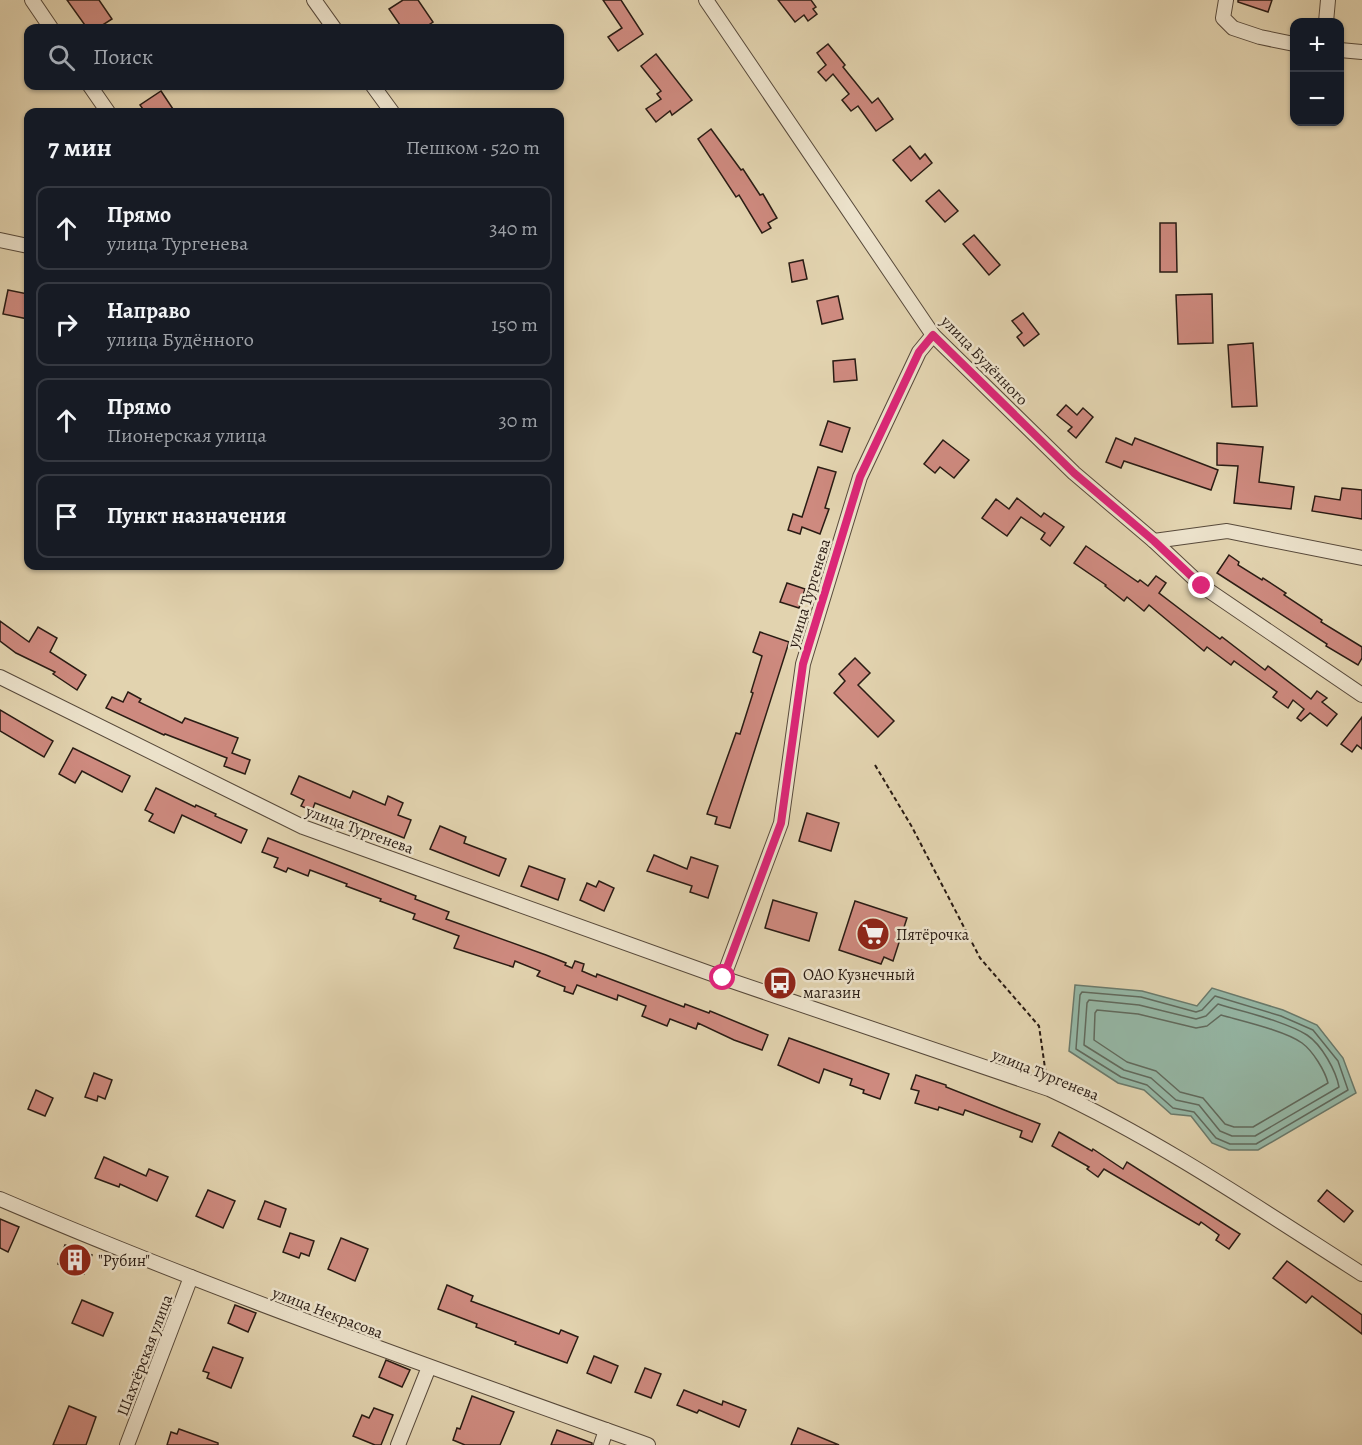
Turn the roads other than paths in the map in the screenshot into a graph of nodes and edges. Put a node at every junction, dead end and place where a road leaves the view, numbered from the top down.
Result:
1 (32, 0) edge
2 (314, 0) edge
3 (706, 0) edge
4 (1226, 0) edge
5 (1328, 0) edge
6 (1326, 18) edge
7 (48, 24) edge
8 (331, 24) edge
9 (1290, 43) edge
10 (1344, 50) edge
11 (1362, 52) edge
12 (93, 90) edge
13 (376, 90) edge
14 (105, 108) edge
15 (389, 108) edge
16 (0, 240) edge
17 (24, 245) edge
18 (933, 335) junction
19 (1154, 541) junction
20 (1362, 558) edge
21 (0, 677) edge
22 (1362, 695) edge
23 (723, 978) junction
24 (0, 1198) edge
25 (1362, 1274) edge
26 (191, 1277) junction
27 (429, 1366) junction
28 (606, 1430) junction
29 (128, 1445) edge
30 (398, 1445) edge
31 (601, 1445) edge
32 (648, 1445) edge

1 - 7 street
2 - 8 street
3 - 18 street, улица Будённого
4 - 9 street
5 - 6 street
10 - 11 street
12 - 14 street
13 - 15 street
16 - 17 street
18 - 19 street, улица Будённого
18 - 23 street, улица Тургенева
19 - 20 street
19 - 22 street, улица Будённого
21 - 23 street, улица Тургенева
23 - 25 street, улица Тургенева
24 - 26 street, улица Некрасова
26 - 27 street, улица Некрасова
26 - 29 street, Шахтёрская улица
27 - 28 street, улица Некрасова
27 - 30 street
28 - 31 street
28 - 32 street, улица Некрасова

